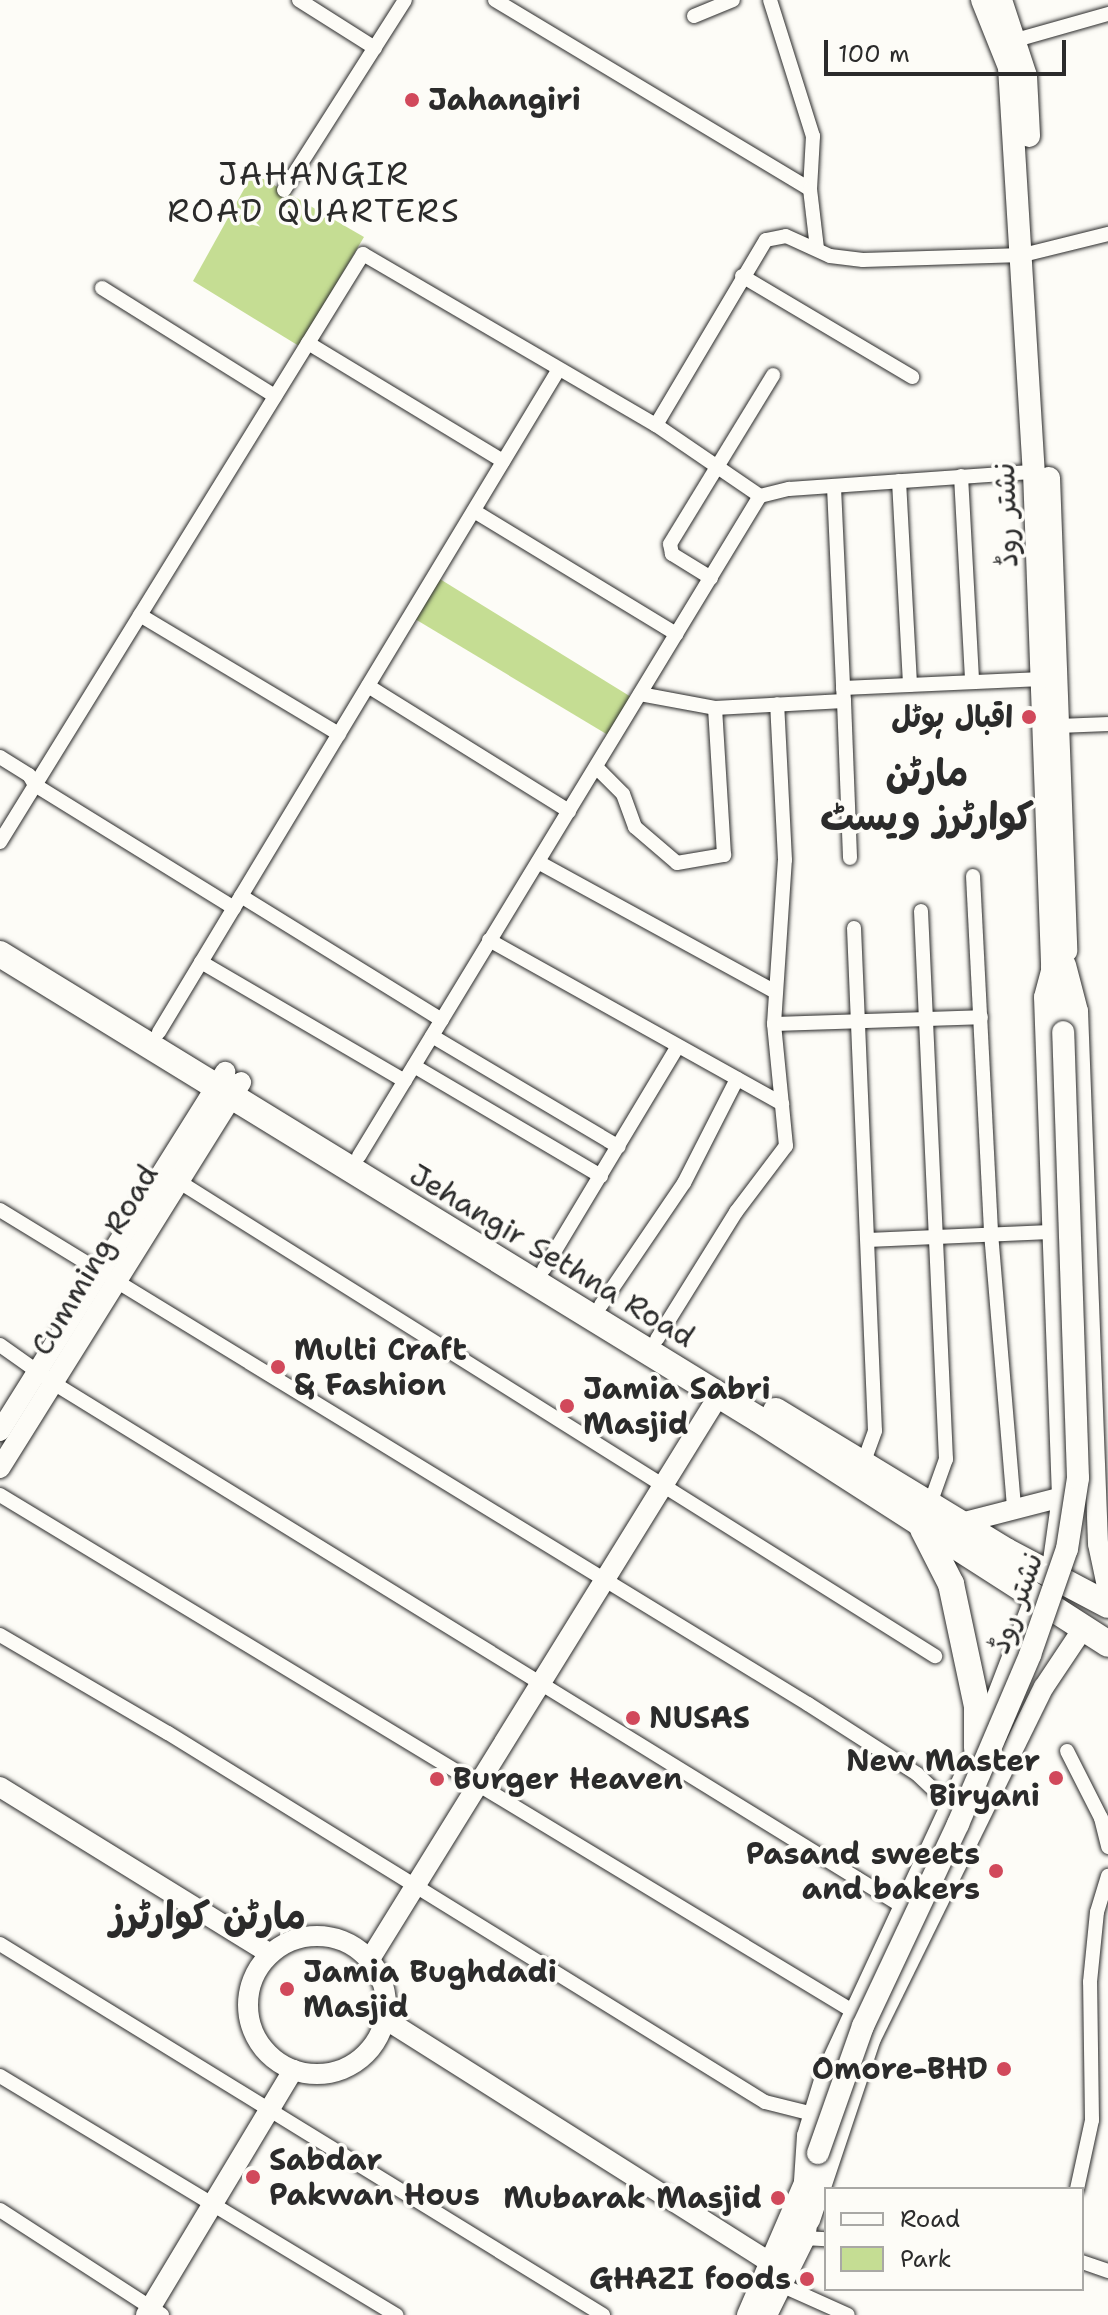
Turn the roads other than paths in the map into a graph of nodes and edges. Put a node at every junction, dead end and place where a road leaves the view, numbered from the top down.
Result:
1 (299, 0) edge
2 (405, 0) edge
3 (495, 0) edge
4 (733, 0) edge
5 (770, 0) edge
6 (982, 0) edge
7 (1001, 0) edge
8 (1108, 14) edge
9 (694, 16) dead end
10 (1016, 40) junction
11 (375, 48) junction
12 (810, 189) junction
13 (284, 190) dead end
14 (1108, 234) edge
15 (817, 249) junction
16 (1030, 252) junction
17 (742, 276) junction
18 (102, 288) dead end
19 (308, 343) junction
20 (559, 369) junction
21 (773, 375) dead end
22 (912, 377) dead end
23 (275, 396) junction
24 (656, 425) junction
25 (503, 461) junction
26 (718, 467) junction
27 (1034, 472) junction
28 (961, 476) junction
29 (899, 481) junction
30 (834, 487) junction
31 (760, 496) junction
32 (474, 511) junction
33 (711, 578) junction
34 (140, 615) junction
35 (676, 634) junction
36 (1042, 679) junction
37 (972, 682) junction
38 (910, 685) junction
39 (368, 686) junction
40 (640, 694) junction
41 (844, 695) junction
42 (777, 704) junction
43 (715, 708) junction
44 (1108, 724) edge
45 (1059, 726) junction
46 (339, 734) junction
47 (0, 757) edge
48 (596, 767) junction
49 (35, 785) junction
50 (569, 811) junction
51 (2, 834) edge
52 (850, 858) dead end
53 (538, 862) junction
54 (973, 876) dead end
55 (237, 902) junction
56 (921, 911) dead end
57 (854, 928) dead end
58 (0, 934) edge
59 (489, 940) junction
60 (0, 954) edge
61 (201, 962) junction
62 (1056, 968) junction
63 (775, 992) junction
64 (981, 1017) junction
65 (927, 1019) junction
66 (442, 1020) junction
67 (860, 1021) junction
68 (774, 1024) junction
69 (159, 1032) junction
70 (432, 1036) junction
71 (678, 1046) junction
72 (414, 1066) junction
73 (737, 1079) junction
74 (405, 1081) junction
75 (228, 1084) junction
76 (782, 1104) junction
77 (619, 1147) junction
78 (359, 1156) junction
79 (601, 1176) junction
80 (178, 1181) junction
81 (0, 1210) edge
82 (1049, 1232) junction
83 (991, 1233) junction
84 (936, 1235) junction
85 (869, 1240) junction
86 (544, 1269) junction
87 (107, 1278) junction
88 (601, 1305) junction
89 (657, 1339) junction
90 (0, 1345) edge
91 (38, 1370) junction
92 (55, 1384) junction
93 (719, 1395) junction
94 (0, 1431) edge
95 (863, 1464) junction
96 (0, 1468) edge
97 (662, 1485) junction
98 (0, 1495) edge
99 (1062, 1497) junction
100 (1014, 1508) junction
101 (926, 1515) junction
102 (961, 1523) junction
103 (1051, 1575) junction
104 (603, 1581) junction
105 (1108, 1591) edge
106 (1034, 1600) junction
107 (1108, 1605) edge
108 (1082, 1630) junction
109 (0, 1635) edge
110 (1108, 1644) edge
111 (935, 1656) dead end
112 (1006, 1669) junction
113 (540, 1683) junction
114 (1044, 1687) junction
115 (977, 1748) junction
116 (1067, 1751) dead end
117 (477, 1784) junction
118 (0, 1787) edge
119 (950, 1805) junction
120 (1108, 1847) edge
121 (1108, 1876) edge
122 (413, 1888) junction
123 (902, 1906) junction
124 (0, 1944) edge
125 (270, 1954) junction
126 (370, 1959) junction
127 (854, 2012) junction
128 (385, 2019) junction
129 (293, 2070) junction
130 (0, 2076) edge
131 (270, 2108) junction
132 (813, 2114) junction
133 (818, 2153) junction
134 (829, 2187) edge
135 (1077, 2187) edge
136 (803, 2193) junction
137 (212, 2205) junction
138 (824, 2206) edge
139 (0, 2210) edge
140 (815, 2238) edge
141 (1084, 2263) edge
142 (772, 2264) junction
143 (1108, 2271) edge
144 (781, 2285) junction
145 (153, 2313) edge
146 (396, 2315) edge
147 (603, 2315) edge
148 (748, 2315) edge
149 (766, 2315) edge
150 (848, 2315) edge

1 - 11 street
2 - 11 street
3 - 12 street
4 - 9 street
5 - 12 street
6 - 16 main road, نشتر روڈ
7 - 10 main road, نشتر روڈ
8 - 10 street
10 - 16 main road, نشتر روڈ
11 - 13 street
12 - 15 street
14 - 16 street
15 - 16 street
15 - 17 street
16 - 27 main road, نشتر روڈ
16 - 45 main road, نشتر روڈ
17 - 22 street
17 - 24 street
18 - 23 street
19 - 20 street
19 - 23 street
19 - 25 street
20 - 24 street
20 - 25 street
21 - 26 street
23 - 34 street
24 - 26 street
25 - 32 street
26 - 31 street
26 - 33 street
27 - 28 street
27 - 36 main road, نشتر روڈ
28 - 29 street
28 - 37 street
29 - 30 street
29 - 38 street
30 - 31 street
30 - 41 street
31 - 33 street
32 - 35 street
32 - 39 street
33 - 35 street
34 - 46 street
34 - 49 street
35 - 40 street
36 - 37 street
36 - 62 main road, نشتر روڈ
37 - 38 street
38 - 41 street
39 - 46 street
39 - 50 street
40 - 43 street
40 - 48 street
41 - 42 street
41 - 52 street
42 - 43 street
42 - 63 street
43 - 48 street
44 - 45 street
45 - 62 main road, نشتر روڈ
46 - 55 street
47 - 49 street
48 - 50 street
49 - 51 street
49 - 55 street
50 - 53 street
53 - 59 street
53 - 63 street
54 - 64 street
55 - 61 street
55 - 66 street
56 - 65 street
57 - 67 street
58 - 69 highway, Jehangir Sethna Road
59 - 66 street
59 - 71 street
60 - 75 highway, Jehangir Sethna Road
61 - 69 street
61 - 74 street
62 - 82 street, نشتر روڈ
62 - 105 street, نشتر روڈ
62 - 133 main road, نشتر روڈ, bridge
63 - 68 street
64 - 65 street
64 - 83 street
65 - 67 street
65 - 84 street
66 - 70 street
67 - 68 street
67 - 85 street
68 - 76 street
69 - 75 highway, Jehangir Sethna Road
70 - 72 street
70 - 77 street
71 - 73 street
71 - 77 street
72 - 74 street
72 - 79 street
73 - 76 street
73 - 88 street
74 - 78 street
75 - 78 highway, Jehangir Sethna Road
75 - 80 street, Cumming Road
75 - 87 street, Cumming Road
75 - 93 highway, Jehangir Sethna Road
76 - 89 street
77 - 79 street
78 - 86 highway, Jehangir Sethna Road
79 - 86 street
80 - 87 street, Cumming Road
80 - 97 street
81 - 87 street
82 - 83 street
82 - 99 street, نشتر روڈ
83 - 84 street
83 - 100 street
84 - 85 street
84 - 101 street
85 - 95 street
86 - 88 highway, Jehangir Sethna Road
87 - 91 street, Cumming Road
87 - 92 street, Cumming Road
87 - 104 street
88 - 89 highway, Jehangir Sethna Road
89 - 95 highway, Jehangir Sethna Road
90 - 91 street
91 - 92 street
91 - 94 street, Cumming Road
92 - 96 street, Cumming Road
92 - 113 street
93 - 97 street
93 - 101 highway, Jehangir Sethna Road
95 - 101 highway, Jehangir Sethna Road
97 - 104 street
97 - 111 street
98 - 117 street
99 - 100 street, نشتر روڈ
99 - 103 street, نشتر روڈ
100 - 102 street, نشتر روڈ
101 - 102 highway, Jehangir Sethna Road
101 - 106 highway, Jehangir Sethna Road
101 - 115 highway
102 - 103 highway, Jehangir Sethna Road
103 - 107 highway, Jehangir Sethna Road
104 - 113 street
104 - 119 street
106 - 108 highway, Jehangir Sethna Road
106 - 112 street, نشتر روڈ
108 - 110 highway, Jehangir Sethna Road
108 - 114 street, نشتر روڈ
109 - 122 street
112 - 114 street
112 - 115 street, نشتر روڈ
113 - 117 street
113 - 123 street
114 - 134 street, نشتر روڈ
115 - 119 street, نشتر روڈ
116 - 120 street
117 - 122 street
117 - 127 street
118 - 125 street
119 - 123 street, نشتر روڈ
121 - 135 street
122 - 126 street
122 - 132 street
123 - 127 street, نشتر روڈ
124 - 131 street
125 - 126 street
125 - 129 street
126 - 128 street
127 - 132 street, نشتر روڈ
128 - 129 street
128 - 142 street
129 - 131 street
130 - 137 street
131 - 137 street
131 - 147 street
132 - 136 street, نشتر روڈ
133 - 136 main road
133 - 140 main road
136 - 142 main road
137 - 145 street
137 - 146 street
138 - 140 street, نشتر روڈ
139 - 145 street
140 - 144 main road
141 - 143 street
142 - 148 main road
144 - 149 main road
144 - 150 street

